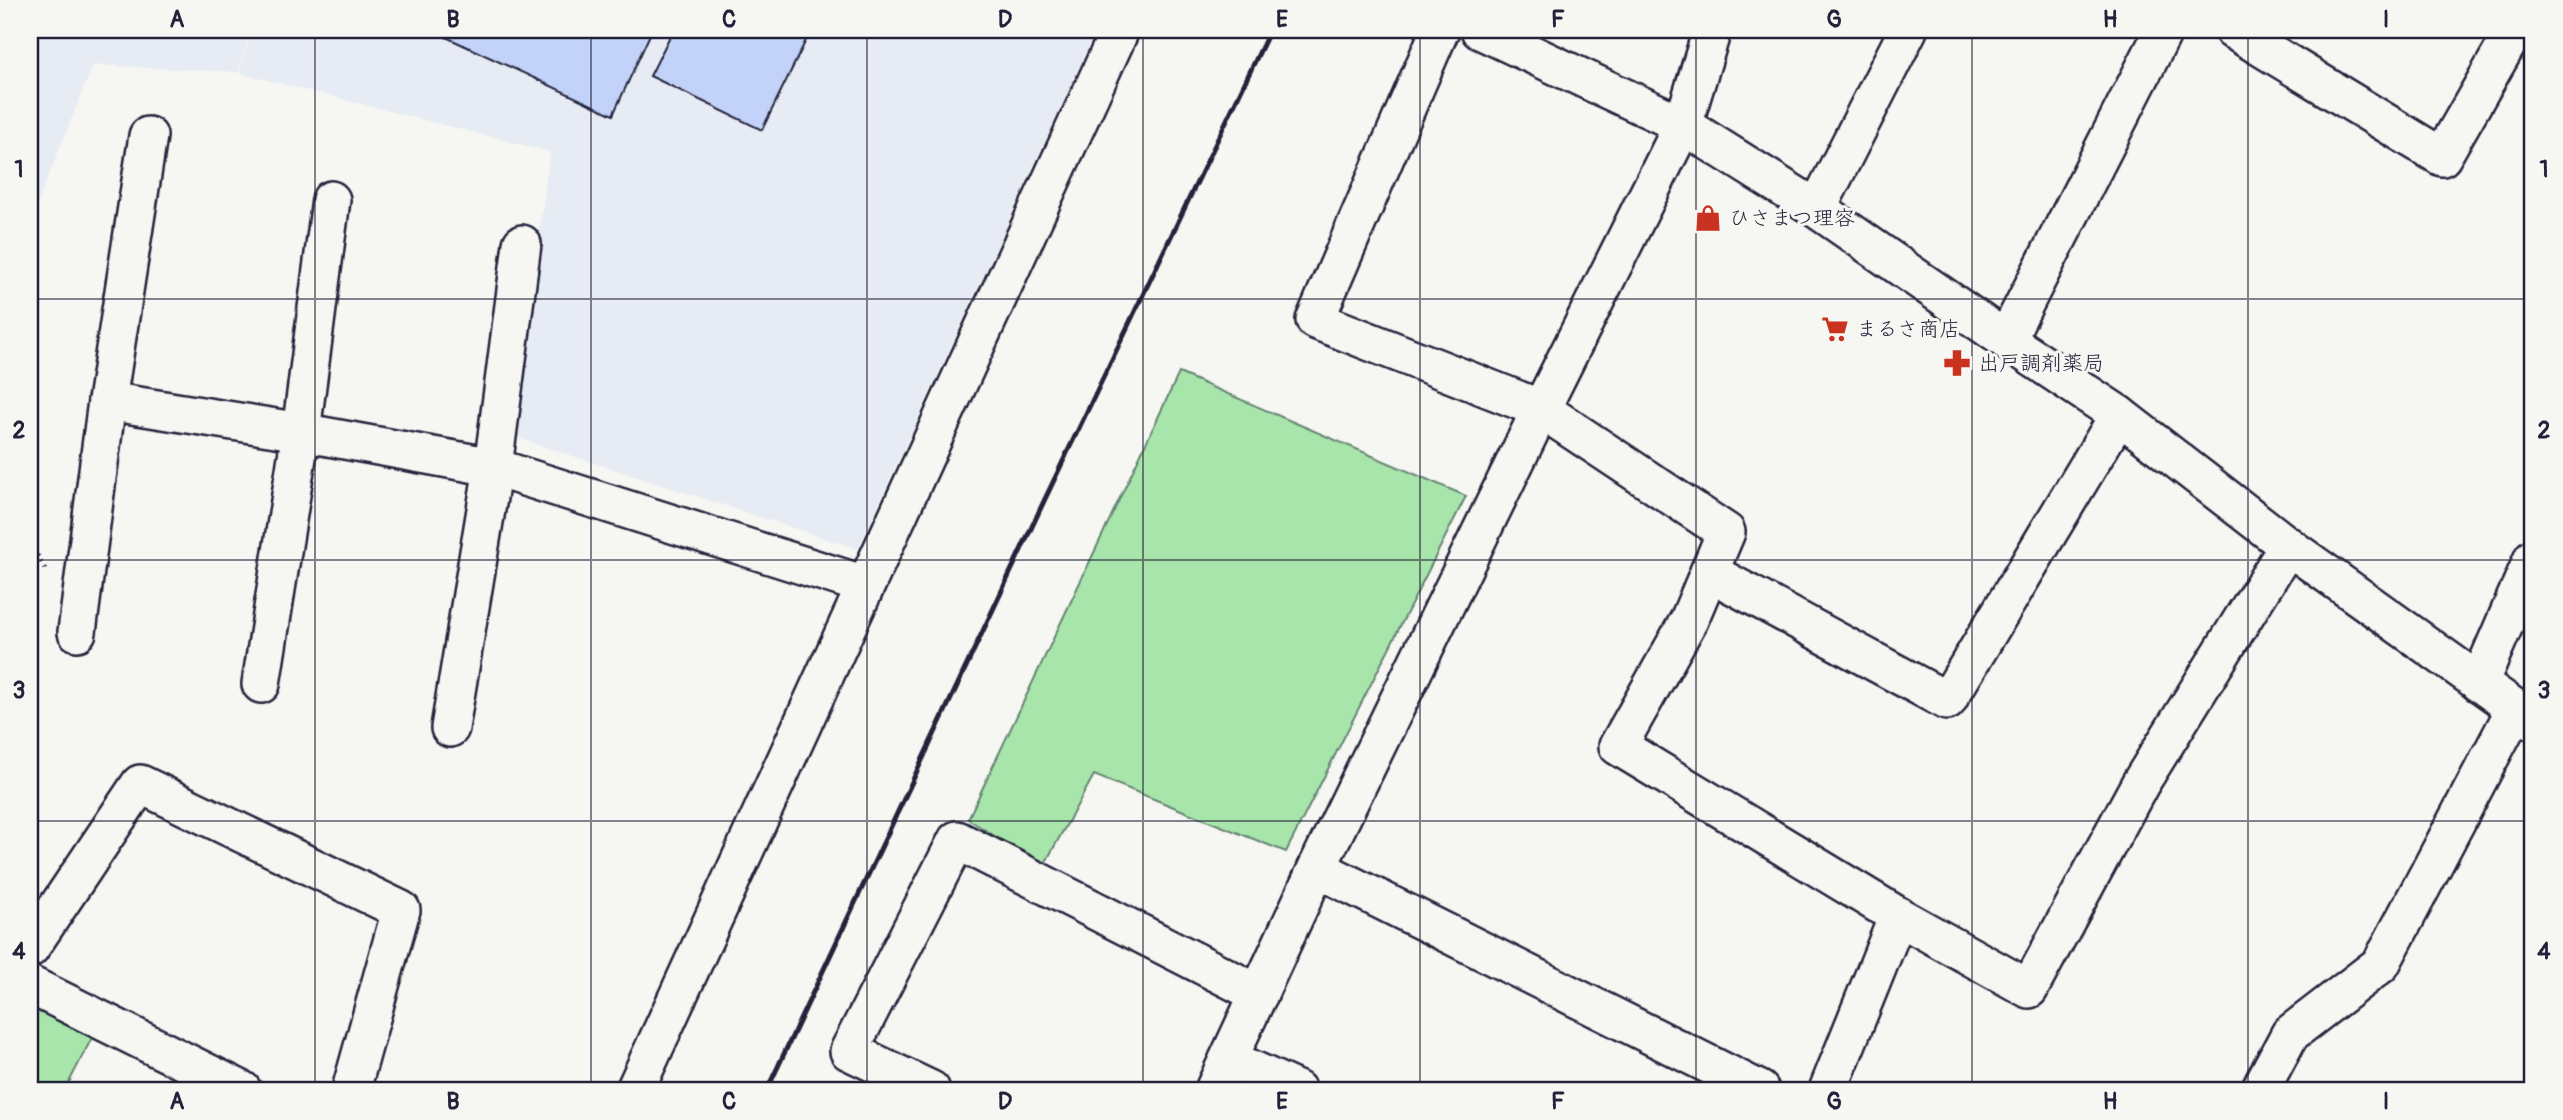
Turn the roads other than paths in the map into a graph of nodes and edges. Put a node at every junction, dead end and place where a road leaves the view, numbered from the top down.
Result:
1 (1120, 30) edge
2 (1440, 30) edge
3 (1480, 30) edge
4 (1712, 30) edge
5 (1908, 30) edge
6 (2164, 30) edge
7 (2233, 30) edge
8 (2515, 30) edge
9 (1683, 125) junction
10 (148, 136) dead end
11 (331, 200) dead end
12 (1817, 209) junction
13 (522, 244) dead end
14 (2006, 340) junction
15 (107, 401) junction
16 (1541, 409) junction
17 (2119, 415) junction
18 (301, 432) junction
19 (493, 467) junction
20 (2288, 546) junction
21 (2533, 558) edge
22 (1709, 572) junction
23 (865, 585) junction
24 (77, 632) dead end
25 (2479, 683) junction
26 (261, 684) dead end
27 (2525, 714) edge
28 (450, 728) dead end
29 (1318, 868) junction
30 (1898, 916) junction
31 (30, 948) edge
32 (30, 985) edge
33 (1259, 995) junction
34 (1221, 1075) edge
35 (242, 1090) edge
36 (351, 1090) edge
37 (635, 1090) edge
38 (932, 1090) edge
39 (1297, 1090) edge
40 (1760, 1090) edge
41 (1828, 1090) edge
42 (2260, 1090) edge

1 - 23 street
2 - 16 street
3 - 9 street
4 - 9 street
5 - 12 street
6 - 14 street
7 - 8 street
9 - 12 street
9 - 16 street
10 - 15 street
11 - 18 street
12 - 14 street
13 - 19 street
14 - 17 street
15 - 18 street
15 - 24 street
16 - 22 street
16 - 29 street
17 - 20 street
17 - 22 street
18 - 19 street
18 - 26 street
19 - 23 street
19 - 28 street
20 - 25 street
20 - 30 street
21 - 25 street
22 - 30 street
23 - 37 street
25 - 27 street
27 - 42 street
29 - 33 street
29 - 40 street
30 - 41 street
31 - 36 street
32 - 35 street
33 - 34 street
33 - 38 street
34 - 39 street

